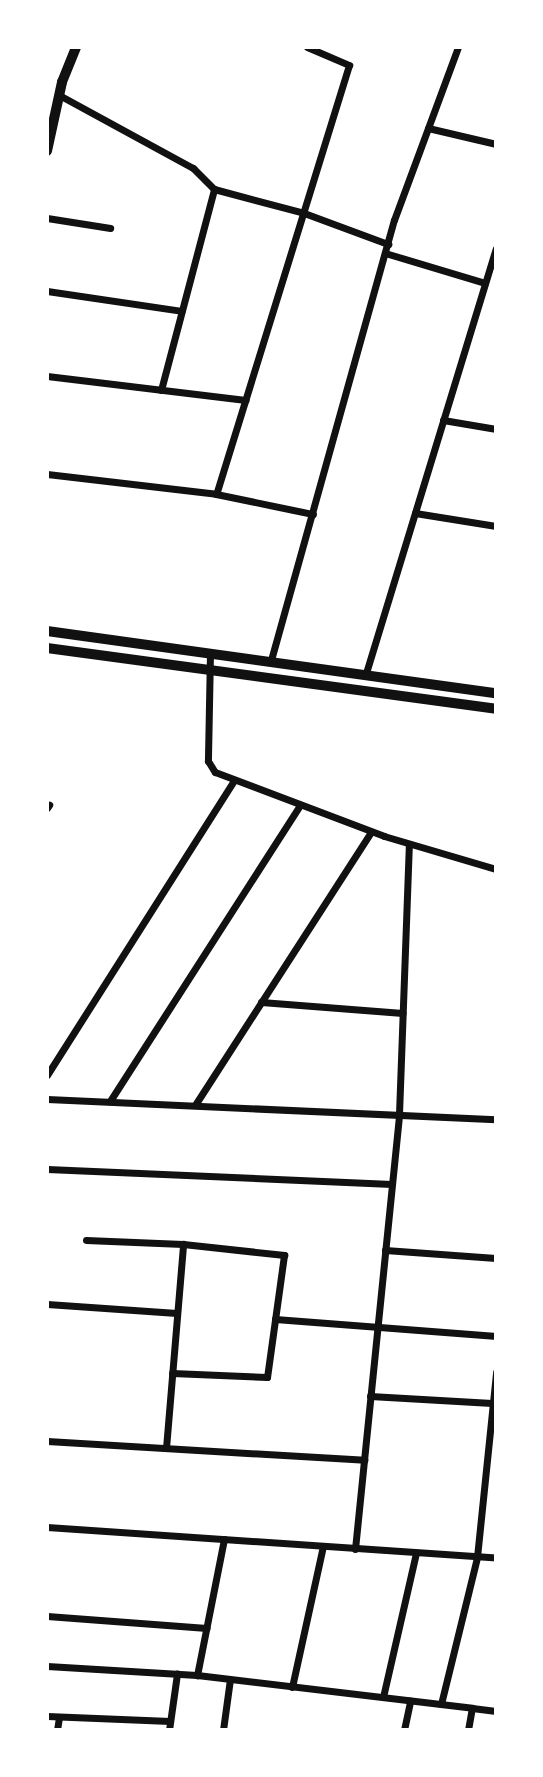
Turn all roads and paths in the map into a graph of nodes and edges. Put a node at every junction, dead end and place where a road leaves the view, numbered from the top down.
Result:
1 (76, 47) edge
2 (307, 47) edge
3 (458, 47) edge
4 (59, 95) junction
5 (428, 128) junction
6 (496, 144) edge
7 (47, 151) edge
8 (214, 189) junction
9 (304, 213) junction
10 (47, 218) edge
11 (110, 228) dead end
12 (388, 244) junction
13 (496, 248) edge
14 (385, 253) junction
15 (485, 283) junction
16 (47, 291) edge
17 (182, 311) junction
18 (47, 376) edge
19 (161, 390) junction
20 (246, 400) junction
21 (443, 420) junction
22 (496, 429) edge
23 (47, 474) edge
24 (216, 494) junction
25 (415, 513) junction
26 (313, 514) junction
27 (496, 526) edge
28 (47, 631) edge
29 (47, 648) edge
30 (210, 653) junction
31 (271, 660) junction
32 (209, 670) junction
33 (366, 673) junction
34 (496, 693) edge
35 (496, 709) edge
36 (234, 780) junction
37 (300, 805) junction
38 (371, 832) junction
39 (409, 844) junction
40 (496, 869) edge
41 (261, 1002) junction
42 (403, 1013) junction
43 (48, 1073) edge
44 (47, 1099) edge
45 (110, 1101) junction
46 (195, 1105) junction
47 (399, 1114) junction
48 (496, 1119) edge
49 (47, 1169) edge
50 (392, 1184) junction
51 (86, 1240) dead end
52 (183, 1244) junction
53 (385, 1250) junction
54 (496, 1258) edge
55 (47, 1304) edge
56 (177, 1313) junction
57 (275, 1319) junction
58 (377, 1327) junction
59 (496, 1336) edge
60 (496, 1372) edge
61 (172, 1373) junction
62 (370, 1396) junction
63 (492, 1403) junction
64 (47, 1441) edge
65 (166, 1448) junction
66 (364, 1460) junction
67 (485, 1476) junction
68 (496, 1477) edge
69 (47, 1527) edge
70 (224, 1539) junction
71 (323, 1546) junction
72 (355, 1549) junction
73 (416, 1553) junction
74 (477, 1557) junction
75 (496, 1558) edge
76 (47, 1616) edge
77 (206, 1628) junction
78 (47, 1666) edge
79 (177, 1674) junction
80 (197, 1675) junction
81 (230, 1679) junction
82 (292, 1687) junction
83 (383, 1698) junction
84 (410, 1701) junction
85 (441, 1704) junction
86 (472, 1708) junction
87 (496, 1711) edge
88 (47, 1716) edge
89 (59, 1717) junction
90 (170, 1721) junction
91 (57, 1730) edge
92 (169, 1730) edge
93 (223, 1730) edge
94 (404, 1730) edge
95 (468, 1730) edge

1 - 4 street
2 - 9 street
3 - 5 street
4 - 7 street
4 - 8 street
5 - 6 street
5 - 12 street
8 - 9 street
8 - 17 street
9 - 12 street
9 - 20 street
10 - 11 street
12 - 14 street
13 - 15 street
14 - 15 street
14 - 26 street
15 - 21 street
16 - 17 street
17 - 19 street
18 - 19 street
19 - 20 street
20 - 24 street
21 - 22 street
21 - 25 street
23 - 24 street
24 - 26 street
25 - 27 street
25 - 33 street
26 - 31 street
28 - 30 main road
29 - 32 main road
30 - 31 main road
30 - 32 street
31 - 33 main road
32 - 35 main road
32 - 36 street
33 - 34 main road
36 - 37 street
36 - 43 street
37 - 38 street
37 - 45 street
38 - 39 street
38 - 41 street
39 - 40 street
39 - 42 street
41 - 42 street
41 - 46 street
42 - 47 street
44 - 45 street
45 - 46 street
46 - 47 street
47 - 48 street
47 - 50 street
49 - 50 street
50 - 53 street
51 - 52 street
52 - 56 street
52 - 57 street
53 - 54 street
53 - 58 street
55 - 56 street
56 - 61 street
57 - 58 street
57 - 61 street
58 - 59 street
58 - 62 street
60 - 63 street
61 - 65 street
62 - 63 street
62 - 66 street
63 - 67 street
64 - 65 street
65 - 66 street
66 - 72 street
67 - 68 street
67 - 74 street
69 - 70 street
70 - 71 street
70 - 77 street
71 - 72 street
71 - 82 street
72 - 73 street
73 - 74 street
73 - 83 street
74 - 75 street
74 - 85 street
76 - 77 street
77 - 80 street
78 - 79 street
79 - 80 street
79 - 90 street
80 - 81 street
81 - 82 street
81 - 93 street
82 - 83 street
83 - 84 street
84 - 85 street
84 - 94 street
85 - 86 street
86 - 87 street
86 - 95 street
88 - 89 street
89 - 90 street
89 - 91 street
90 - 92 street

